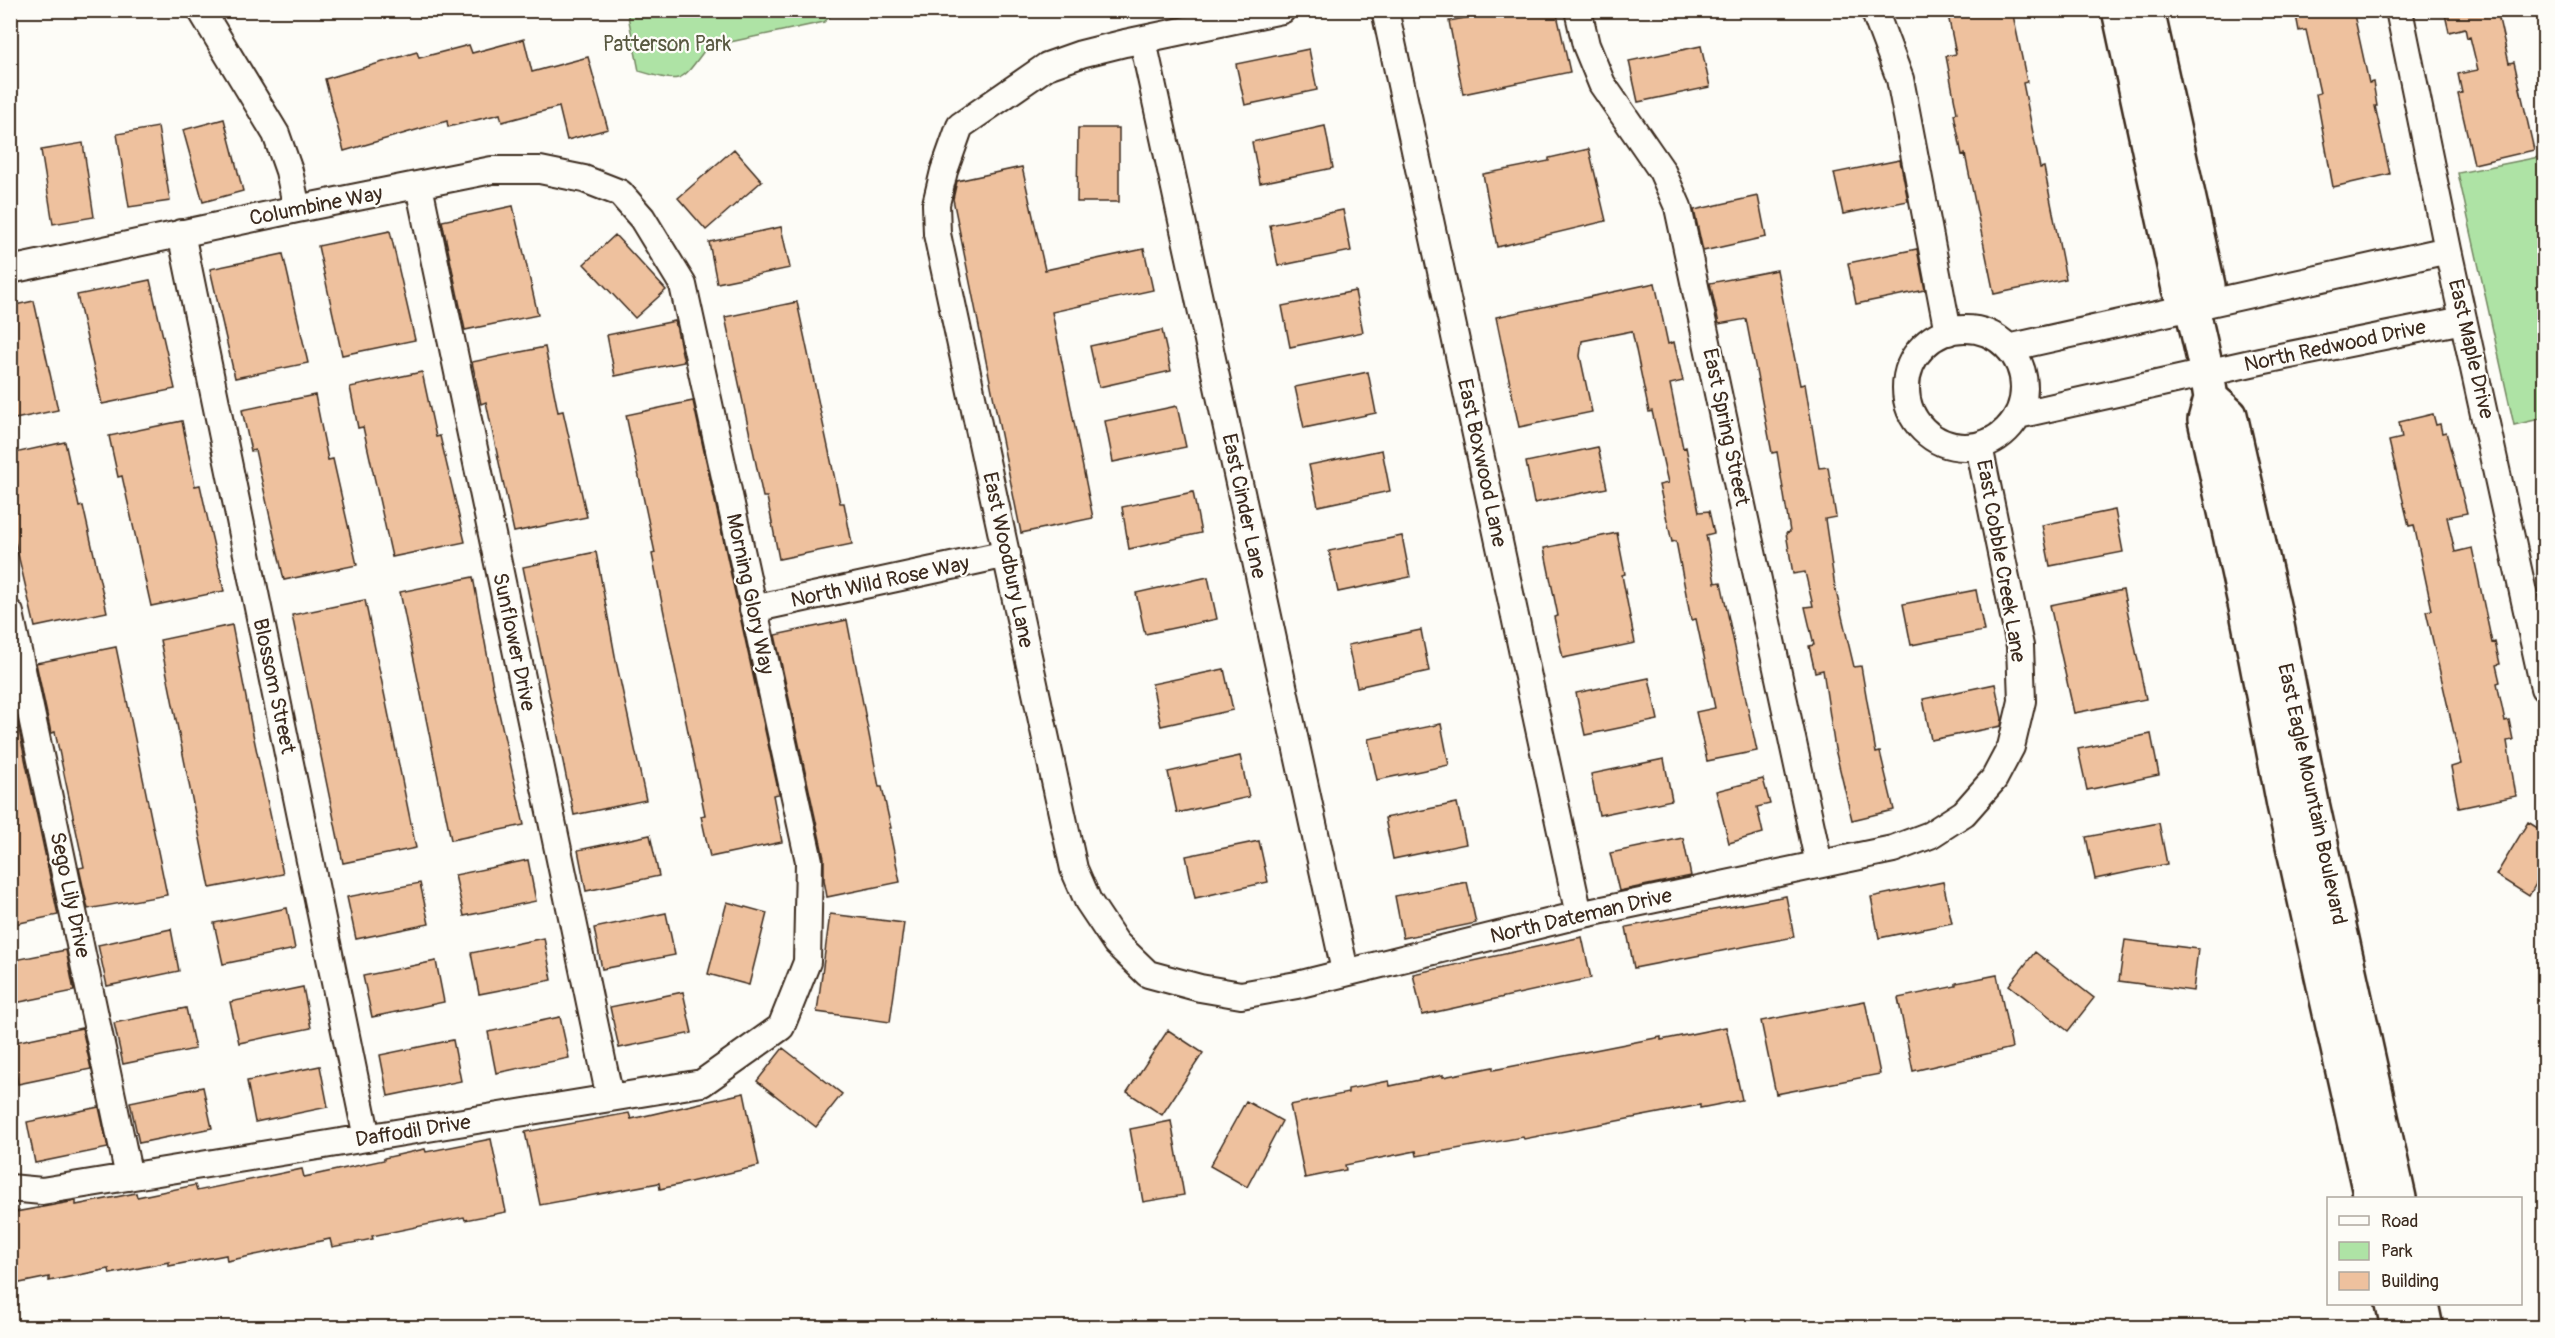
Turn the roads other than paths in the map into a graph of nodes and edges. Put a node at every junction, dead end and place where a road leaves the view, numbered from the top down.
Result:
1 (201, 10) edge
2 (1282, 10) edge
3 (1385, 10) edge
4 (1578, 10) edge
5 (1874, 10) edge
6 (2119, 10) edge
7 (2147, 10) edge
8 (2399, 10) edge
9 (1143, 41) junction
10 (419, 186) junction
11 (620, 193) joint
12 (297, 209) junction
13 (181, 233) junction
14 (2448, 250) junction
15 (10, 270) edge
16 (2193, 308) junction
17 (2463, 320) junction
18 (1948, 332) junction
19 (2008, 348) junction
20 (2209, 386) junction
21 (2018, 415) junction
22 (1979, 446) junction
23 (1007, 554) junction
24 (753, 609) junction
25 (10, 614) edge
26 (2544, 688) edge
27 (1994, 779) joint
28 (1819, 864) junction
29 (1579, 915) junction
30 (1345, 971) junction
31 (1148, 974) joint
32 (787, 1011) joint
33 (610, 1098) junction
34 (367, 1138) junction
35 (129, 1177) junction
36 (10, 1188) edge
37 (2371, 1197) edge
38 (2398, 1197) edge
39 (2393, 1305) edge
40 (2421, 1305) edge
41 (2398, 1328) edge
42 (2426, 1328) edge

1 - 12 street
2 - 9 street
3 - 29 street, East Boxwood Lane
4 - 28 street, East Spring Street
5 - 18 street
6 - 16 street, East Eagle Mountain Boulevard
7 - 16 street
8 - 14 street, East Maple Drive
9 - 23 street, East Woodbury Lane
9 - 30 street, East Cinder Lane
10 - 11 street, Columbine Way
10 - 12 street, Columbine Way
10 - 33 street, Sunflower Drive
11 - 24 street, Morning Glory Way
12 - 13 street, Columbine Way
13 - 15 street, Columbine Way
13 - 34 street, Blossom Street
14 - 16 street
14 - 17 street, East Maple Drive
16 - 19 street
16 - 20 street, East Eagle Mountain Boulevard
17 - 20 street, North Redwood Drive
17 - 26 street, East Maple Drive
18 - 19 street
18 - 22 street
19 - 21 street
20 - 21 street, North Redwood Drive
20 - 37 street, East Eagle Mountain Boulevard
20 - 38 street, East Eagle Mountain Boulevard
21 - 22 street
22 - 27 street, East Cobble Creek Lane
23 - 24 street, North Wild Rose Way
23 - 31 street, East Woodbury Lane
24 - 32 street, Morning Glory Way
25 - 35 street, Sego Lily Drive
27 - 28 street, North Dateman Drive
28 - 29 street, North Dateman Drive
29 - 30 street, North Dateman Drive
30 - 31 street, North Dateman Drive
32 - 33 street, Daffodil Drive
33 - 34 street, Daffodil Drive
34 - 35 street, Daffodil Drive
35 - 36 street, Daffodil Drive
39 - 41 street
40 - 42 street

